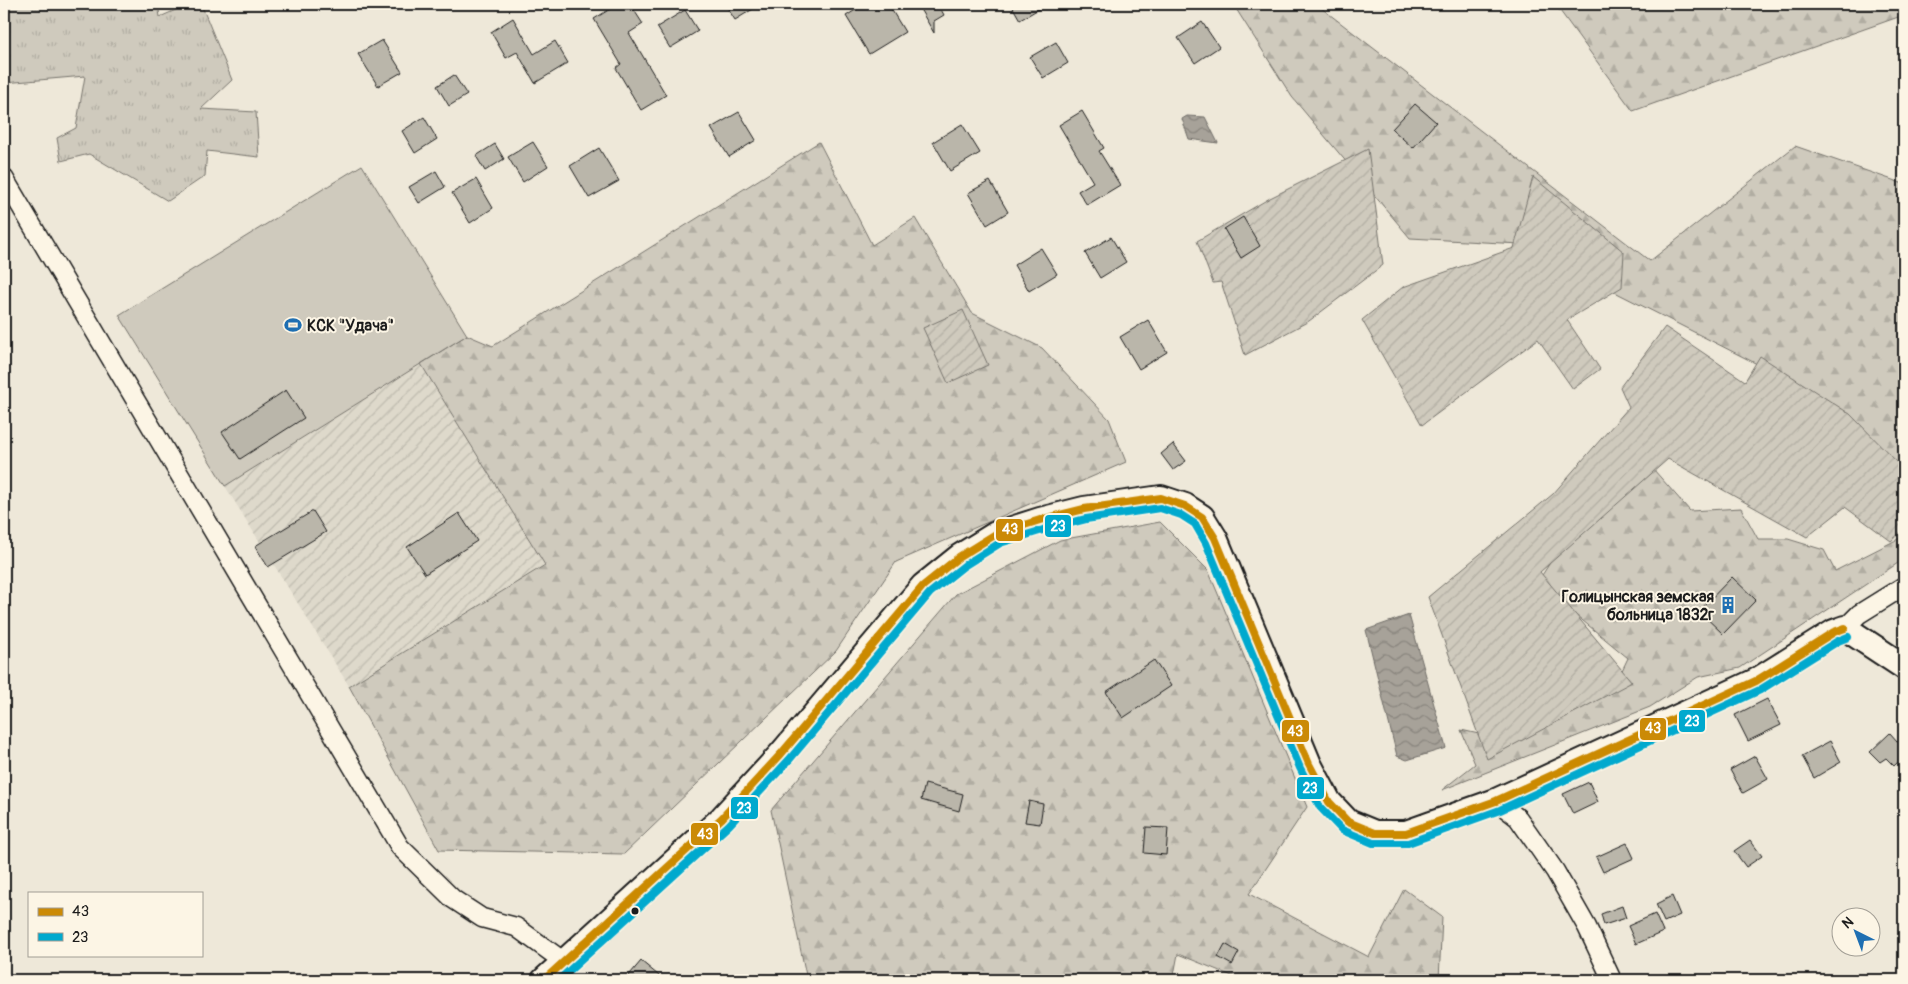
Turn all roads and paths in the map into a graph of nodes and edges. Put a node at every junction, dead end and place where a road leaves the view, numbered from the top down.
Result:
1 (4, 178) edge
2 (1904, 586) edge
3 (1845, 628) junction
4 (1904, 667) edge
5 (1496, 801) junction
6 (563, 961) junction
7 (544, 980) edge
8 (1612, 980) edge

1 - 6 street
2 - 3 street
3 - 4 street
3 - 5 street
5 - 6 street
5 - 8 street
6 - 7 street

